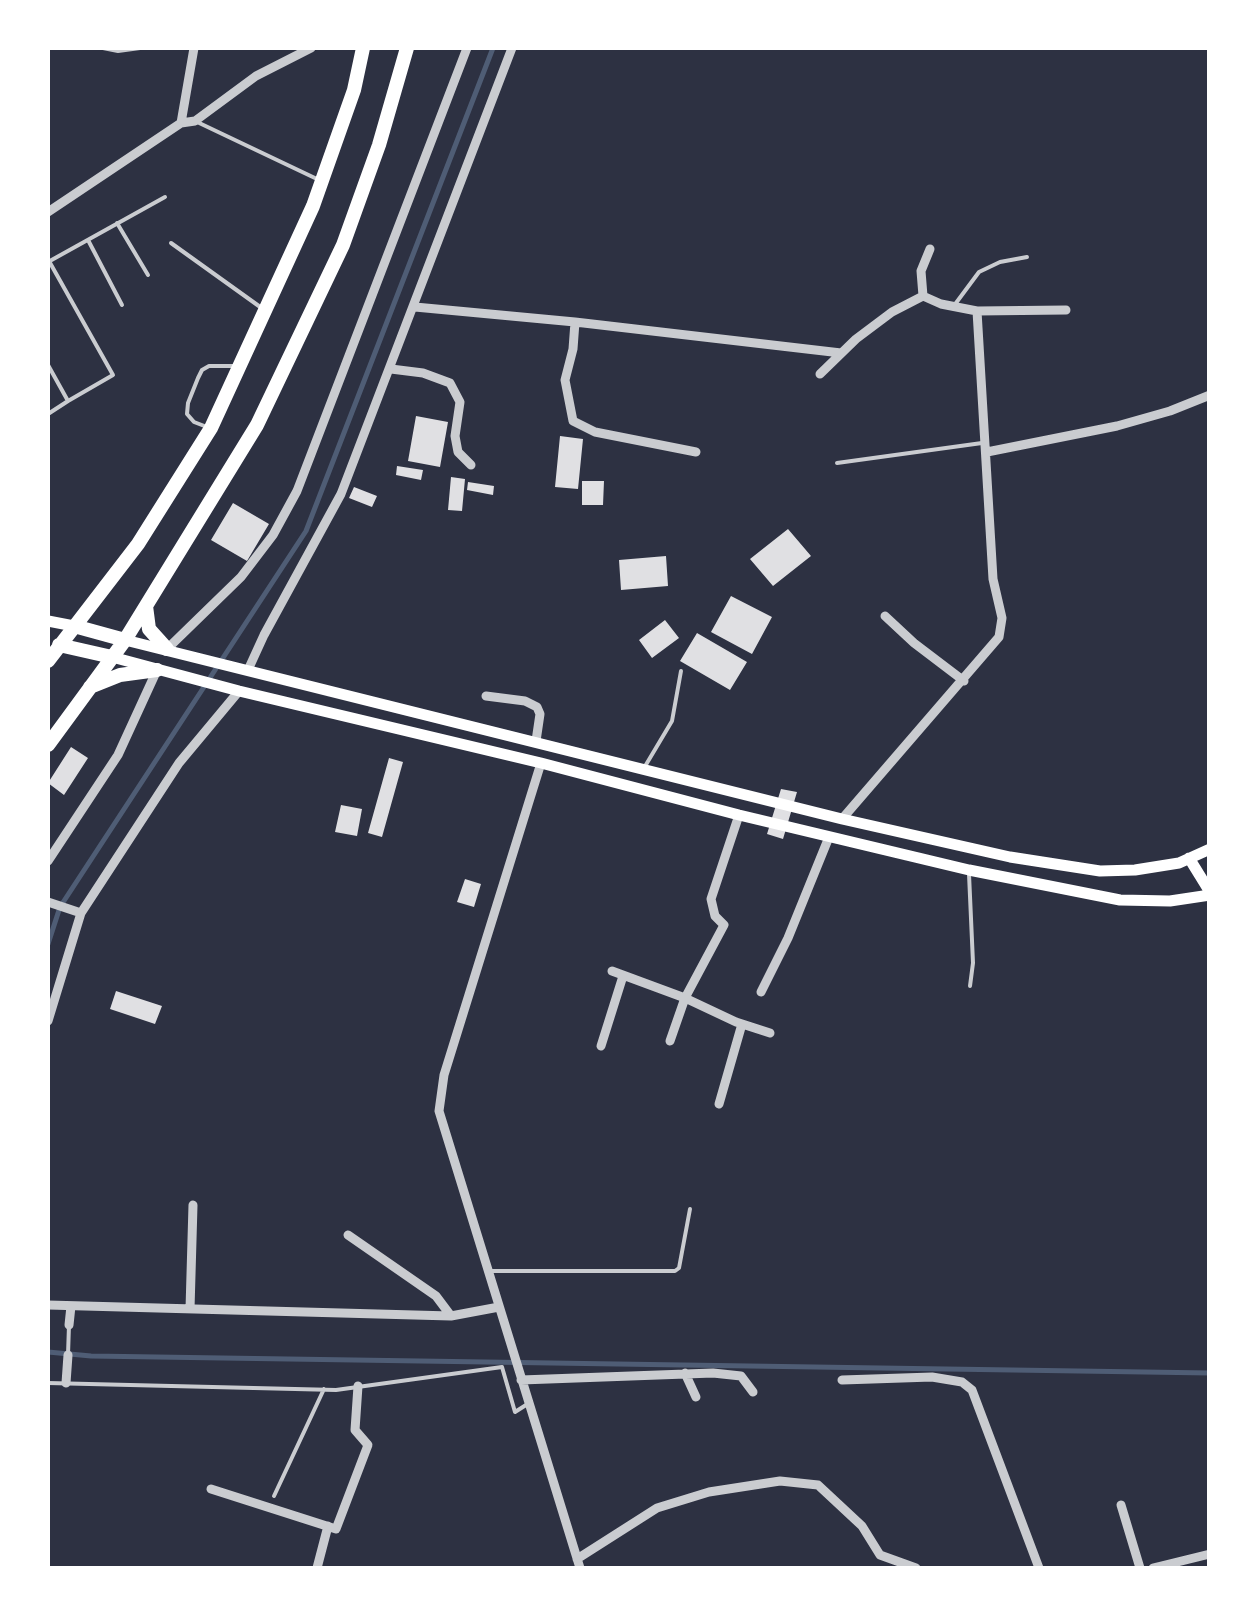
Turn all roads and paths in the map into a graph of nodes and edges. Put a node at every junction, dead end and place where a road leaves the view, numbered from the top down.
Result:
1 (103, 48) edge
2 (140, 48) edge
3 (194, 48) edge
4 (311, 48) edge
5 (363, 48) edge
6 (407, 48) edge
7 (467, 48) edge
8 (512, 48) edge
9 (196, 121) junction
10 (181, 123) junction
11 (322, 182) junction
12 (165, 197) dead end
13 (48, 212) edge
14 (117, 223) junction
15 (88, 240) junction
16 (171, 243) dead end
17 (930, 249) dead end
18 (1027, 257) dead end
19 (48, 261) edge
20 (148, 274) dead end
21 (923, 296) junction
22 (122, 305) dead end
23 (415, 307) junction
24 (953, 307) junction
25 (1066, 310) dead end
26 (977, 311) junction
27 (267, 312) junction
28 (575, 322) junction
29 (841, 353) junction
30 (48, 365) edge
31 (242, 366) junction
32 (391, 369) junction
33 (820, 374) dead end
34 (1210, 394) edge
35 (68, 401) junction
36 (48, 414) edge
37 (211, 428) junction
38 (987, 447) junction
39 (696, 452) dead end
40 (837, 464) dead end
41 (470, 465) dead end
42 (146, 606) junction
43 (886, 616) dead end
44 (48, 621) edge
45 (74, 626) junction
46 (125, 640) junction
47 (53, 644) edge
48 (167, 649) junction
49 (112, 657) junction
50 (48, 661) edge
51 (157, 670) junction
52 (248, 670) junction
53 (681, 671) dead end
54 (964, 681) junction
55 (90, 687) junction
56 (239, 691) junction
57 (486, 696) dead end
58 (541, 743) junction
59 (48, 745) edge
60 (541, 763) junction
61 (644, 768) junction
62 (740, 816) junction
63 (842, 819) junction
64 (828, 837) junction
65 (1210, 849) edge
66 (1189, 858) junction
67 (48, 861) edge
68 (969, 870) junction
69 (1210, 893) edge
70 (48, 902) edge
71 (80, 913) junction
72 (612, 971) dead end
73 (624, 976) junction
74 (970, 986) dead end
75 (761, 992) dead end
76 (685, 998) junction
77 (48, 1021) edge
78 (742, 1024) junction
79 (770, 1033) dead end
80 (670, 1042) dead end
81 (600, 1046) dead end
82 (719, 1104) dead end
83 (194, 1206) dead end
84 (690, 1209) dead end
85 (348, 1235) dead end
86 (488, 1270) junction
87 (48, 1306) edge
88 (71, 1306) junction
89 (499, 1307) junction
90 (190, 1308) junction
91 (451, 1316) junction
92 (69, 1325) joint
93 (68, 1355) joint
94 (685, 1372) junction
95 (521, 1380) junction
96 (842, 1380) dead end
97 (48, 1383) edge
98 (66, 1383) junction
99 (358, 1386) junction
100 (324, 1390) junction
101 (753, 1392) dead end
102 (696, 1397) dead end
103 (529, 1403) junction
104 (211, 1488) dead end
105 (274, 1496) dead end
106 (1121, 1505) dead end
107 (328, 1526) junction
108 (1210, 1554) edge
109 (579, 1564) edge
110 (317, 1568) edge
111 (916, 1568) edge
112 (1039, 1568) edge
113 (1140, 1568) edge
114 (1154, 1568) edge

1 - 2 lane
3 - 10 street
4 - 9 street
5 - 11 highway
6 - 42 highway
7 - 48 street
8 - 23 street
9 - 10 street
9 - 11 lane
10 - 13 street
11 - 27 highway
12 - 14 lane
14 - 15 lane
14 - 20 lane
15 - 19 lane
15 - 22 lane
16 - 27 lane
17 - 21 street
18 - 24 lane
19 - 35 lane
21 - 24 street
21 - 29 street
23 - 28 street
23 - 32 street
24 - 26 street
25 - 26 street
26 - 38 street
27 - 31 highway
28 - 29 street
28 - 39 street
29 - 33 street
30 - 35 lane
31 - 37 highway
31 - 37 lane
32 - 41 street
32 - 52 street
34 - 38 street
35 - 36 lane
37 - 45 highway
38 - 40 lane
38 - 54 street
42 - 46 highway
42 - 48 highway
43 - 54 street
44 - 45 main road
45 - 46 highway
45 - 47 highway
46 - 48 main road
46 - 49 highway
47 - 49 highway
47 - 50 highway
48 - 52 main road
49 - 51 main road
49 - 55 highway
51 - 55 highway
51 - 56 main road
51 - 67 street
52 - 58 main road
53 - 61 lane
54 - 63 street
55 - 59 highway
56 - 60 main road
56 - 71 street
57 - 58 street
58 - 60 main road
58 - 61 main road
60 - 62 main road
60 - 86 street
61 - 63 main road
62 - 64 main road
62 - 76 street
63 - 66 main road
64 - 68 main road
64 - 75 street
65 - 66 main road
66 - 69 main road
68 - 69 main road
68 - 74 lane
70 - 71 street
71 - 77 street
72 - 73 street
73 - 76 street
73 - 81 street
76 - 78 street
76 - 80 street
78 - 79 street
78 - 82 street
83 - 90 street
84 - 86 lane
85 - 91 street
86 - 89 street
87 - 88 street
88 - 90 street
88 - 92 street
89 - 91 street
89 - 95 street
90 - 91 street
92 - 93 lane
93 - 98 street
94 - 95 street
94 - 101 street
94 - 102 street
95 - 103 street
96 - 112 street
97 - 98 lane
98 - 100 lane
99 - 100 lane
99 - 103 lane
99 - 107 street
100 - 105 lane
103 - 109 street
104 - 107 street
106 - 113 street
107 - 110 street
108 - 114 street
109 - 111 street

